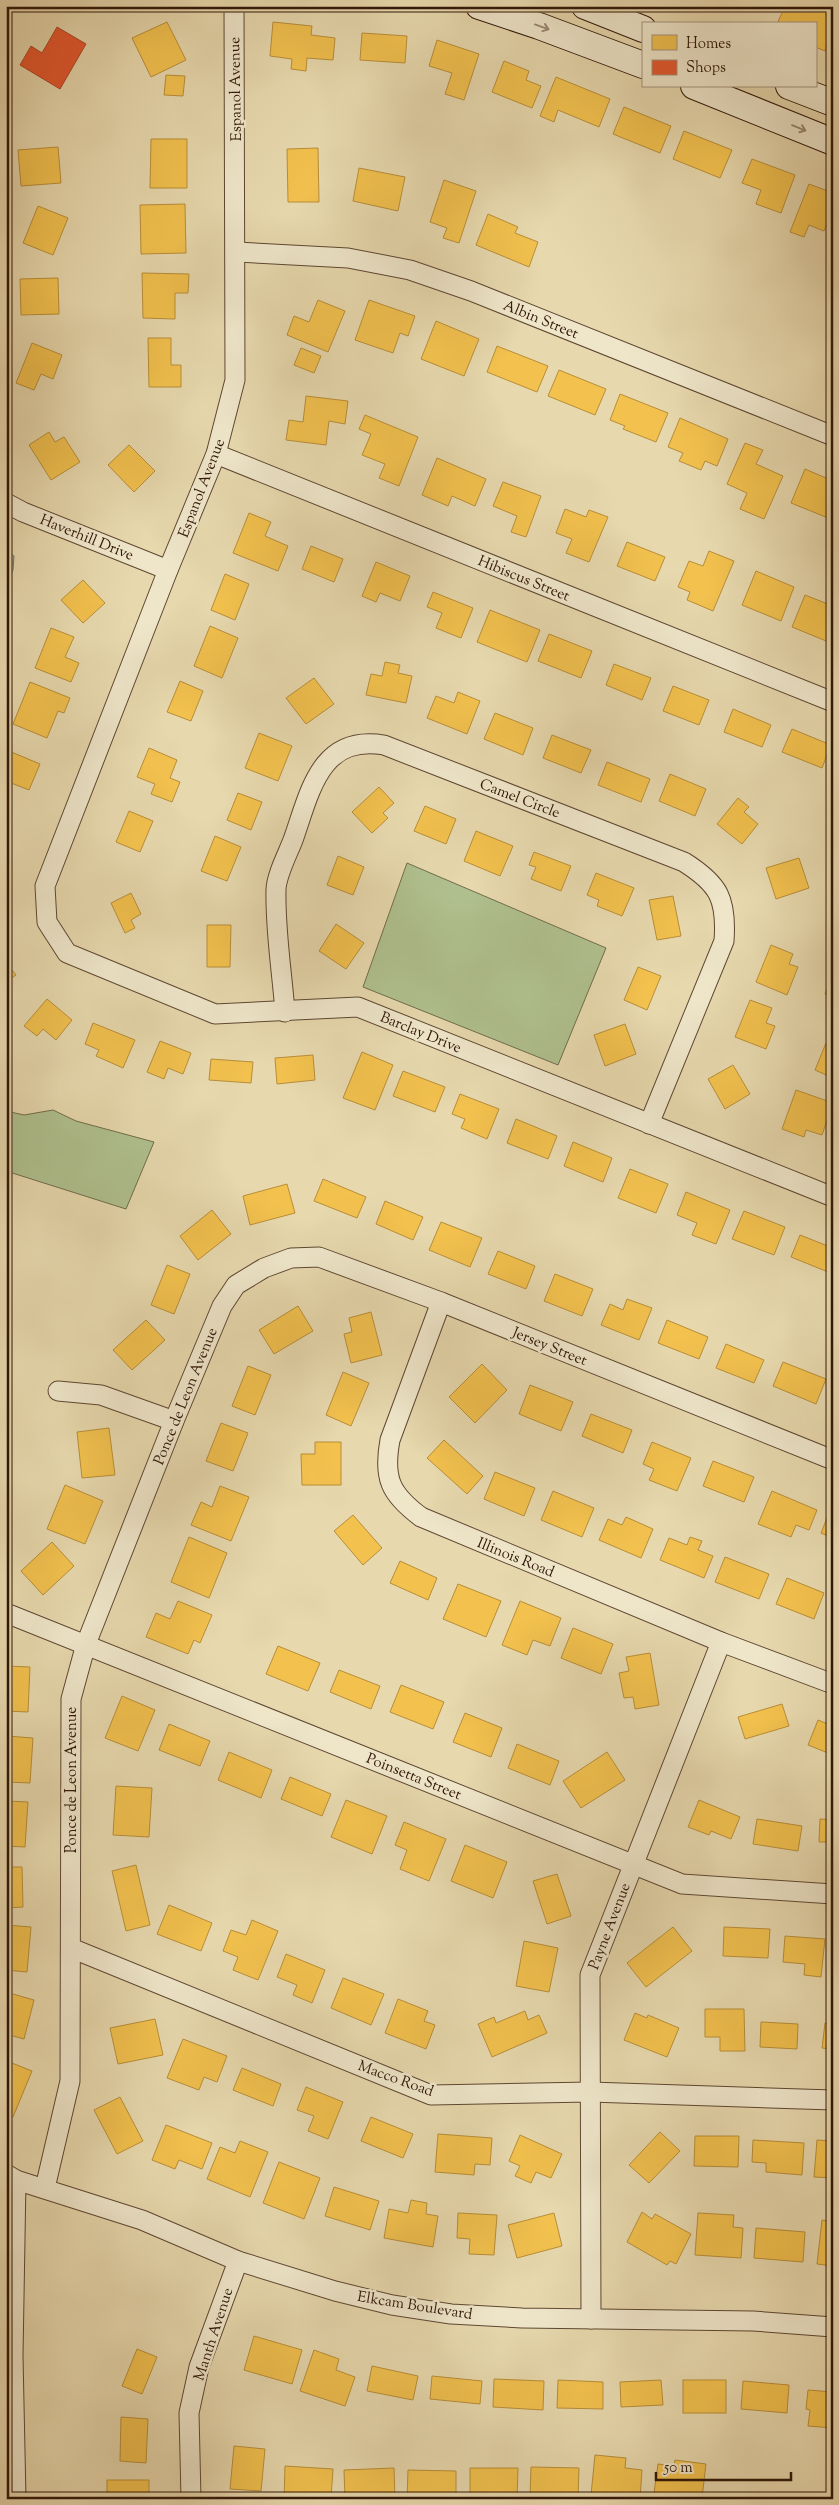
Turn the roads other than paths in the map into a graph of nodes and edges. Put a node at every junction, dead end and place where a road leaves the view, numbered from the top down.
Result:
1 (234, 6) edge
2 (479, 6) edge
3 (585, 6) edge
4 (642, 29) edge
5 (642, 65) edge
6 (699, 88) edge
7 (795, 88) edge
8 (833, 103) edge
9 (833, 142) edge
10 (237, 252) junction
11 (833, 436) edge
12 (216, 454) junction
13 (6, 503) edge
14 (168, 570) junction
15 (833, 702) edge
16 (45, 886) joint
17 (285, 1012) junction
18 (649, 1124) junction
19 (833, 1197) edge
20 (264, 1268) joint
21 (440, 1302) junction
22 (58, 1391) dead end
23 (174, 1421) junction
24 (833, 1460) edge
25 (6, 1613) edge
26 (721, 1642) junction
27 (86, 1644) junction
28 (833, 1684) edge
29 (633, 1864) junction
30 (833, 1894) edge
31 (71, 1948) junction
32 (590, 2092) junction
33 (833, 2100) edge
34 (9, 2179) edge
35 (45, 2188) junction
36 (238, 2261) junction
37 (592, 2319) junction
38 (833, 2327) edge
39 (16, 2499) edge
40 (191, 2499) edge

1 - 10 street, Espanol Avenue
2 -> 5 main road
3 - 4 main road
6 -> 9 main road
7 - 8 main road
10 - 11 street, Albin Street
10 - 12 street, Espanol Avenue
12 - 14 street, Espanol Avenue
12 - 15 street, Hibiscus Street
13 - 14 street, Haverhill Drive
14 - 16 street, Espanol Avenue
16 - 17 street, Barclay Drive
17 - 18 street, Barclay Drive
17 - 18 street, Camel Circle
18 - 19 street, Barclay Drive
20 - 21 street, Jersey Street
20 - 23 street, Ponce de Leon Avenue
21 - 24 street, Jersey Street
21 - 26 street, Illinois Road
22 - 23 street
23 - 27 street, Ponce de Leon Avenue
25 - 27 street, Poinsetta Street
26 - 28 street, Illinois Road
26 - 29 street, Payne Avenue
27 - 29 street, Poinsetta Street
27 - 31 street, Ponce de Leon Avenue
29 - 30 street, Poinsetta Street
29 - 32 street, Payne Avenue
31 - 32 street, Macco Road
31 - 35 street, Ponce de Leon Avenue
32 - 33 street, Macco Road
32 - 37 street, Payne Avenue
34 - 35 street, Elkcam Boulevard
34 - 39 street
35 - 36 street, Elkcam Boulevard
36 - 37 street, Elkcam Boulevard
36 - 40 street, Manth Avenue
37 - 38 street, Elkcam Boulevard

